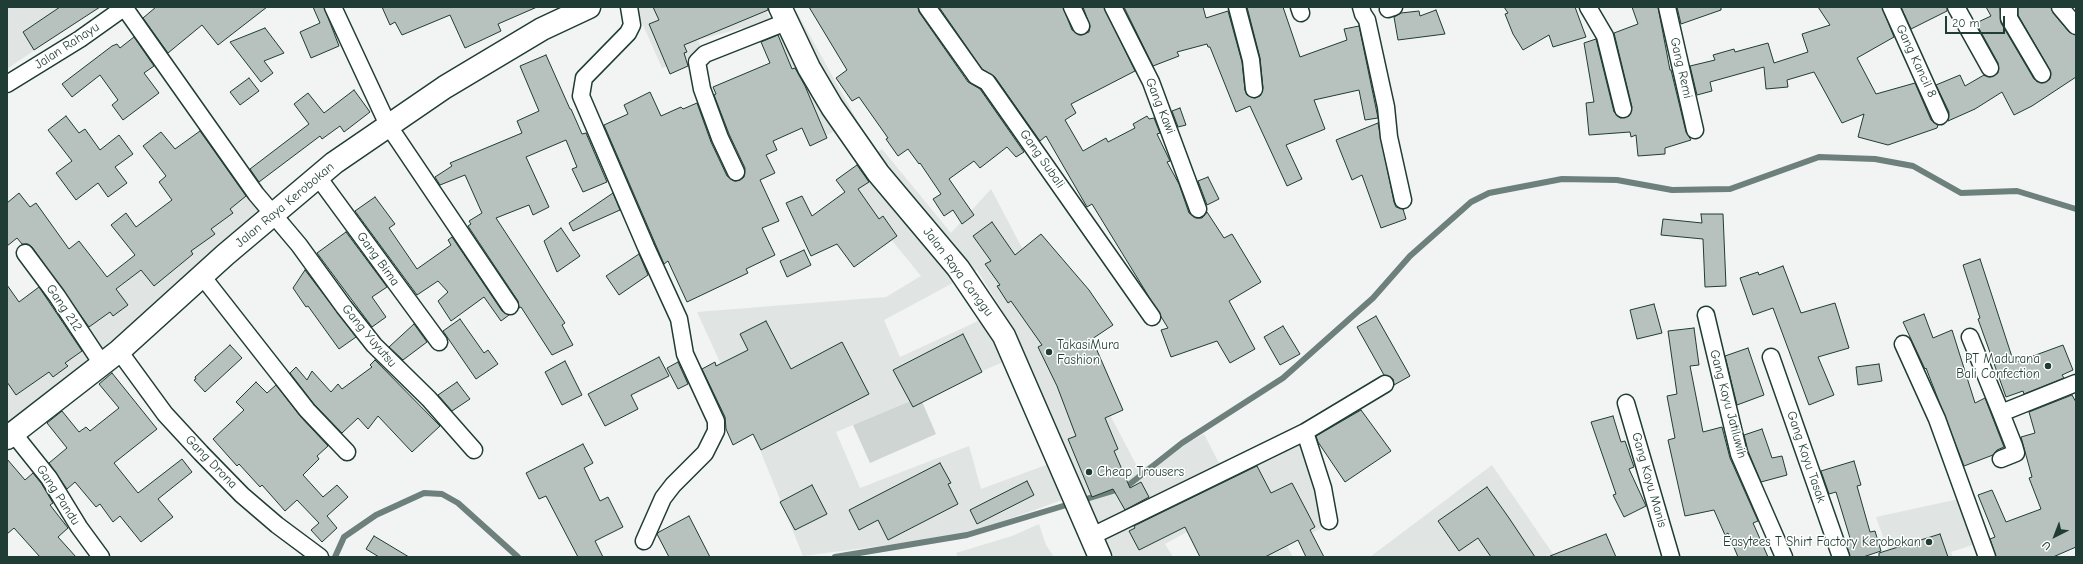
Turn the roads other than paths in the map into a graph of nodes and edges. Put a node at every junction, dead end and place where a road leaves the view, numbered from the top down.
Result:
1 (333, 7) edge
2 (589, 7) edge
3 (629, 7) edge
4 (927, 7) edge
5 (1072, 7) edge
6 (1113, 7) edge
7 (1237, 7) edge
8 (1588, 7) edge
9 (1667, 7) edge
10 (1890, 7) edge
11 (1956, 7) edge
12 (2009, 7) edge
13 (2060, 7) edge
14 (120, 8) edge
15 (1362, 11) edge
16 (783, 14) edge
17 (1081, 26) dead end
18 (2076, 26) edge
19 (1990, 68) dead end
20 (2042, 74) dead end
21 (7, 84) edge
22 (1254, 89) dead end
23 (1623, 109) dead end
24 (1940, 116) dead end
25 (388, 125) junction
26 (1695, 130) dead end
27 (736, 172) dead end
28 (318, 177) junction
29 (1403, 200) dead end
30 (1198, 209) dead end
31 (274, 215) junction
32 (25, 253) dead end
33 (202, 276) junction
34 (510, 306) dead end
35 (1706, 315) dead end
36 (1152, 317) dead end
37 (1970, 337) dead end
38 (439, 342) dead end
39 (1903, 344) dead end
40 (118, 351) junction
41 (1771, 357) dead end
42 (102, 364) junction
43 (2076, 383) edge
44 (1385, 384) dead end
45 (1626, 403) dead end
46 (2001, 414) junction
47 (1305, 432) junction
48 (10, 436) edge
49 (474, 450) dead end
50 (347, 452) dead end
51 (2001, 459) dead end
52 (1329, 521) dead end
53 (1090, 537) junction
54 (644, 541) dead end
55 (101, 557) edge
56 (320, 557) edge
57 (1100, 557) edge
58 (1671, 557) edge
59 (1784, 557) edge
60 (1840, 557) edge
61 (1987, 557) edge

1 - 25 street
2 - 25 main road, Jalan Raya Kerobokan
3 - 54 street
4 - 36 street, Gang Subali
5 - 17 street
6 - 30 street, Gang Kawi
7 - 22 street
8 - 23 street
9 - 26 street, Gang Remi
10 - 24 street, Gang Kancil 8
11 - 19 street
12 - 20 street
13 - 18 street
14 - 21 street, Jalan Rahayu
14 - 31 street, Gang Yuyutsu
15 - 29 street
16 - 27 street
16 - 53 main road, Jalan Raya Canggu
25 - 28 main road, Jalan Raya Kerobokan
25 - 34 street
28 - 31 main road, Jalan Raya Kerobokan
28 - 38 street, Gang Bima
31 - 33 main road, Jalan Raya Kerobokan
31 - 49 street, Gang Yuyutsu
32 - 42 street, Gang 212
33 - 40 main road, Jalan Raya Kerobokan
33 - 50 street
35 - 59 street, Gang Kayu Jatiluwih
37 - 46 street
39 - 61 street
40 - 42 main road, Jalan Raya Kerobokan
40 - 56 street, Gang Drona
41 - 60 street, Gang Kayu Tasak
42 - 48 main road, Jalan Raya Kerobokan
43 - 46 street
44 - 47 street
45 - 58 street, Gang Kayu Manis
46 - 51 street
47 - 52 street
47 - 53 street
48 - 55 street, Gang Pandu
53 - 57 main road, Jalan Raya Canggu

